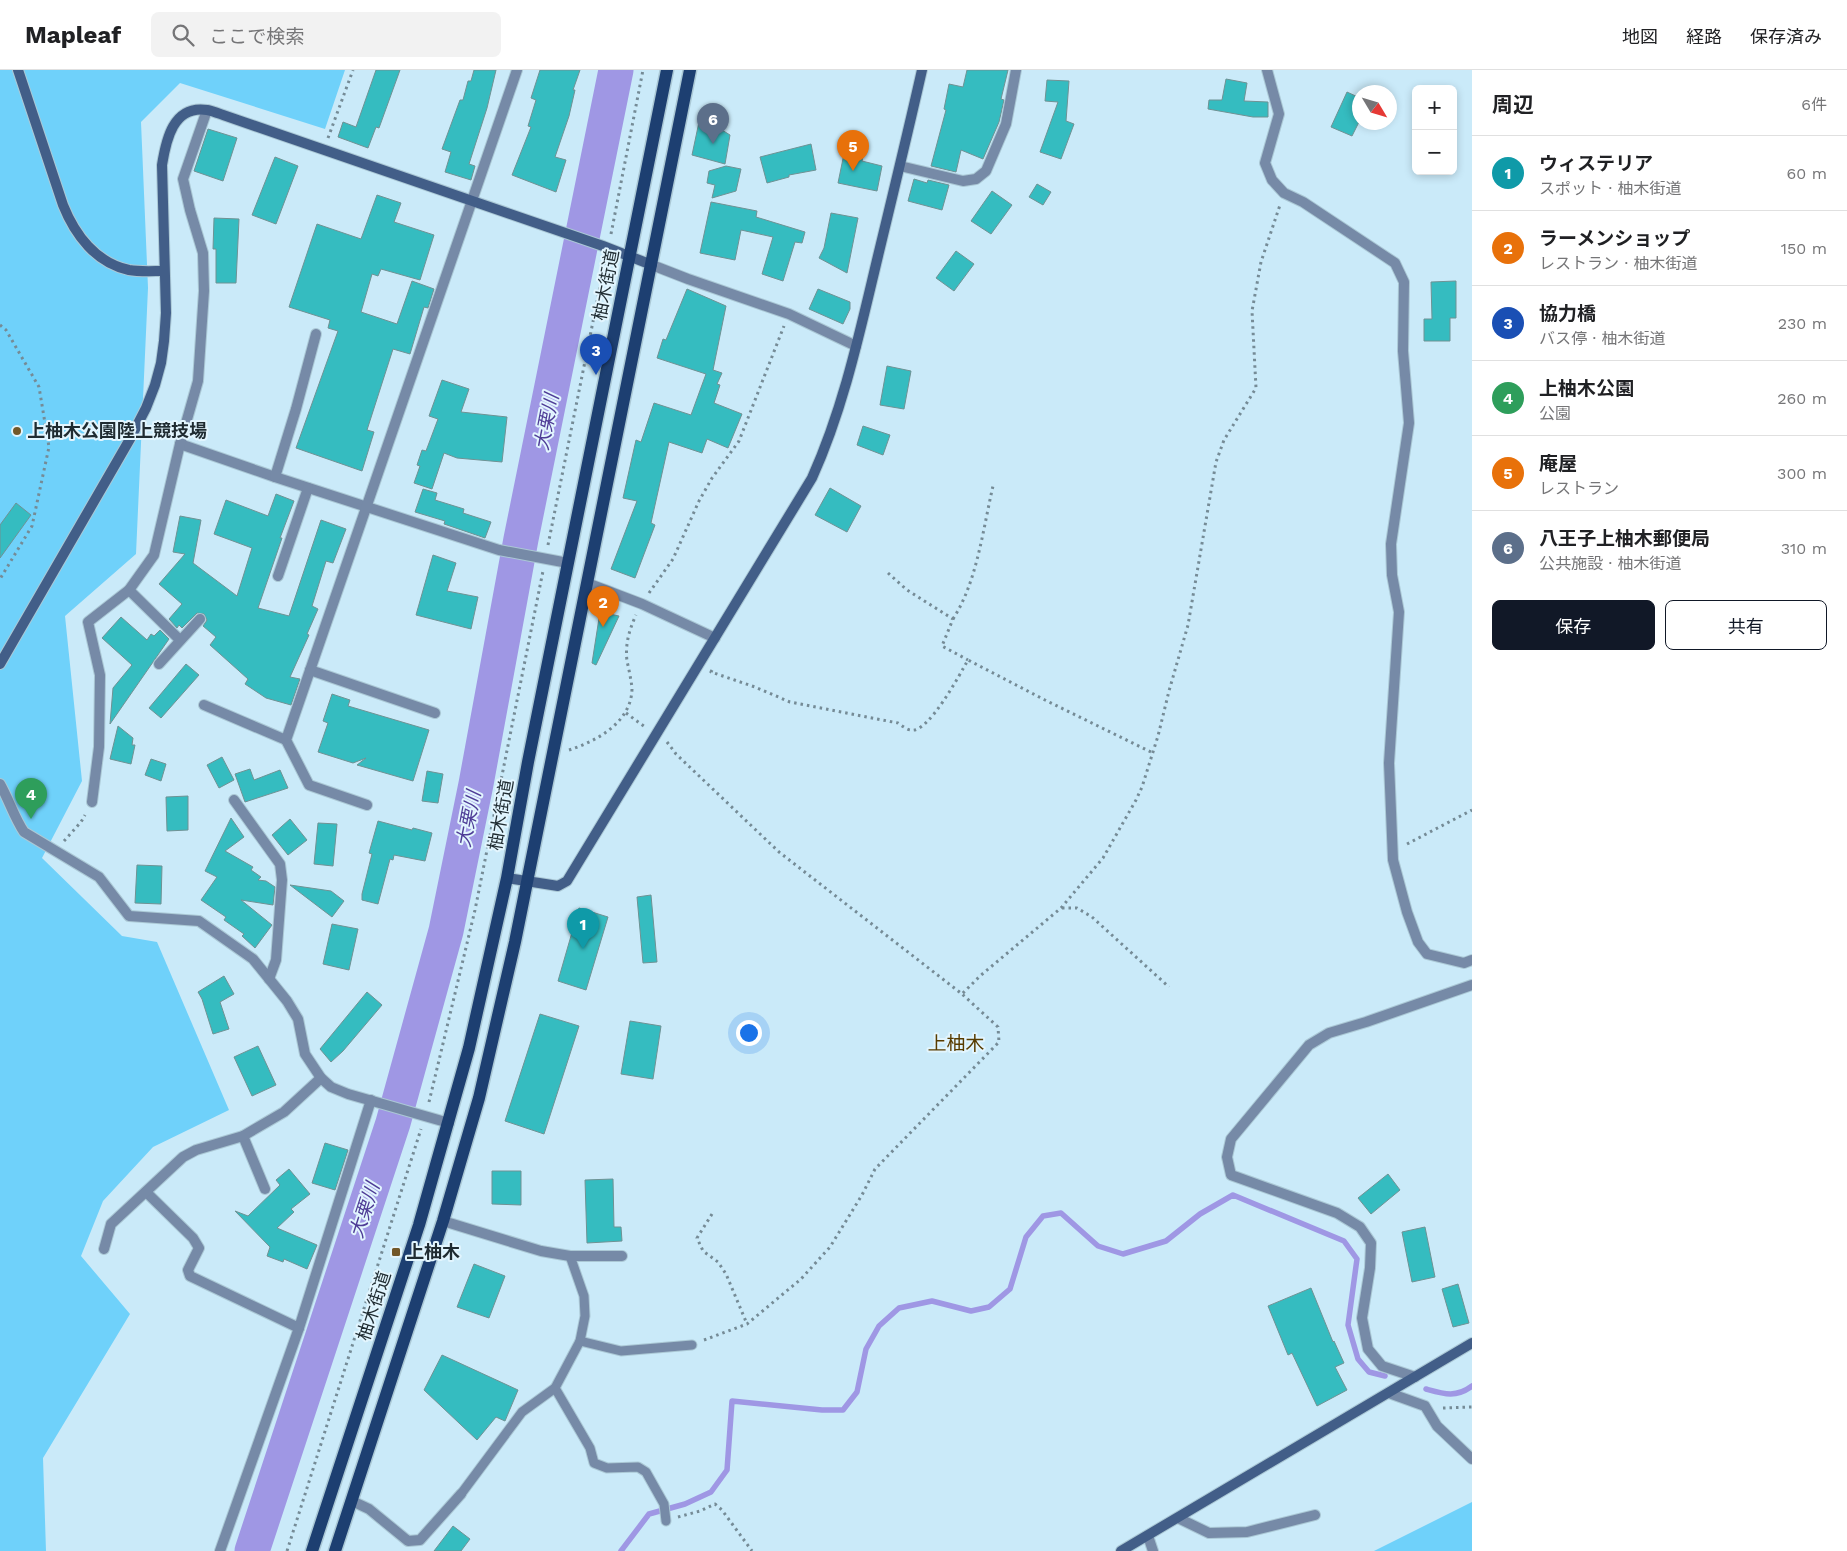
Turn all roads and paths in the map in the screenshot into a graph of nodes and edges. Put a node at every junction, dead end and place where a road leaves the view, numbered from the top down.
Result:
1 (18, 70) edge
2 (353, 70) edge
3 (516, 70) edge
4 (643, 70) edge
5 (667, 70) edge
6 (690, 70) edge
7 (922, 70) edge
8 (1016, 70) edge
9 (1267, 70) edge
10 (207, 110) junction
11 (328, 139) dead end
12 (900, 166) junction
13 (1284, 193) junction
14 (472, 200) junction
15 (610, 236) dead end
16 (630, 256) junction
17 (606, 259) dead end
18 (652, 265) junction
19 (164, 271) junction
20 (789, 314) junction
21 (0, 325) edge
22 (316, 334) dead end
23 (856, 346) junction
24 (180, 444) junction
25 (275, 477) junction
26 (992, 486) dead end
27 (308, 488) junction
28 (365, 507) junction
29 (542, 559) junction
30 (568, 564) junction
31 (888, 573) dead end
32 (278, 576) dead end
33 (0, 579) edge
34 (587, 583) junction
35 (129, 590) junction
36 (642, 604) junction
37 (200, 619) dead end
38 (953, 619) junction
39 (715, 638) junction
40 (180, 640) junction
41 (968, 660) junction
42 (0, 664) edge
43 (159, 664) dead end
44 (714, 665) dead end
45 (310, 670) junction
46 (204, 705) dead end
47 (435, 713) dead end
48 (626, 713) junction
49 (656, 732) junction
50 (286, 740) junction
51 (569, 750) dead end
52 (1153, 753) junction
53 (0, 784) edge
54 (234, 800) dead end
55 (92, 802) joint
56 (367, 805) dead end
57 (1472, 810) edge
58 (55, 850) junction
59 (1393, 852) junction
60 (507, 878) junction
61 (526, 882) junction
62 (1061, 908) junction
63 (1472, 960) edge
64 (269, 979) junction
65 (1472, 985) edge
66 (1169, 987) dead end
67 (962, 994) junction
68 (321, 1078) junction
69 (375, 1101) junction
70 (428, 1107) dead end
71 (449, 1123) junction
72 (422, 1126) dead end
73 (243, 1136) junction
74 (265, 1189) dead end
75 (146, 1192) junction
76 (712, 1214) dead end
77 (444, 1222) junction
78 (104, 1249) dead end
79 (570, 1256) junction
80 (622, 1256) dead end
81 (747, 1324) junction
82 (299, 1328) junction
83 (580, 1341) junction
84 (1472, 1343) edge
85 (692, 1345) joint
86 (1415, 1377) junction
87 (555, 1388) junction
88 (1389, 1393) junction
89 (1425, 1406) junction
90 (1472, 1408) edge
91 (1472, 1459) edge
92 (461, 1494) joint
93 (352, 1502) junction
94 (1315, 1515) dead end
95 (1178, 1518) junction
96 (666, 1521) joint
97 (1148, 1536) junction
98 (220, 1551) edge
99 (287, 1551) edge
100 (312, 1551) edge
101 (335, 1551) edge
102 (752, 1551) edge
103 (1122, 1551) edge
104 (1153, 1551) edge

1 - 19 street
2 - 11 path
3 - 14 street
4 - 15 path
5 - 16 main road, 柚木街道
6 - 18 main road
7 - 12 street
8 - 12 street
9 - 13 street
10 - 14 street
10 - 19 street
10 - 24 street
12 - 23 street
13 - 52 path
13 - 59 street
14 - 16 street
14 - 28 street
16 - 18 street
16 - 30 main road, 柚木街道
17 - 29 path
18 - 20 street
18 - 34 main road
19 - 42 street
20 - 23 street
20 - 36 path
21 - 33 path
22 - 25 street
23 - 39 street
24 - 25 street
24 - 35 street
25 - 27 street
26 - 38 path
27 - 28 street
27 - 32 street
28 - 29 street
28 - 45 street
29 - 30 street
29 - 70 path
30 - 60 main road, 柚木街道
31 - 38 path
34 - 36 street
34 - 61 main road
35 - 40 street
35 - 55 street
36 - 39 street
36 - 48 path
37 - 40 street
38 - 41 path
39 - 49 street
40 - 43 street
41 - 44 path
41 - 52 path
45 - 47 street
45 - 50 street
46 - 50 street
48 - 49 path
48 - 51 path
49 - 61 street
49 - 67 path
50 - 56 street
52 - 62 path
53 - 58 street
54 - 64 street
55 - 58 path
57 - 59 path
58 - 64 street
59 - 63 street
60 - 61 street
60 - 71 main road, 柚木街道
61 - 77 main road
62 - 66 path
62 - 67 path
64 - 68 street
65 - 86 street
67 - 81 path
68 - 69 street
68 - 73 street
69 - 71 street
69 - 82 street
71 - 100 main road, 柚木街道
72 - 99 path
73 - 74 street
73 - 75 street
75 - 78 street
75 - 82 street
76 - 81 path
77 - 79 street
77 - 93 main road
79 - 80 street
79 - 83 lane
81 - 85 path
82 - 98 street
83 - 85 lane
83 - 87 lane
84 - 86 street
86 - 88 street
87 - 92 lane
87 - 96 lane
88 - 89 street
88 - 95 street
89 - 90 path
89 - 91 street
92 - 93 street
93 - 101 main road
94 - 95 street
95 - 97 street
96 - 102 path
97 - 103 street
97 - 104 street

